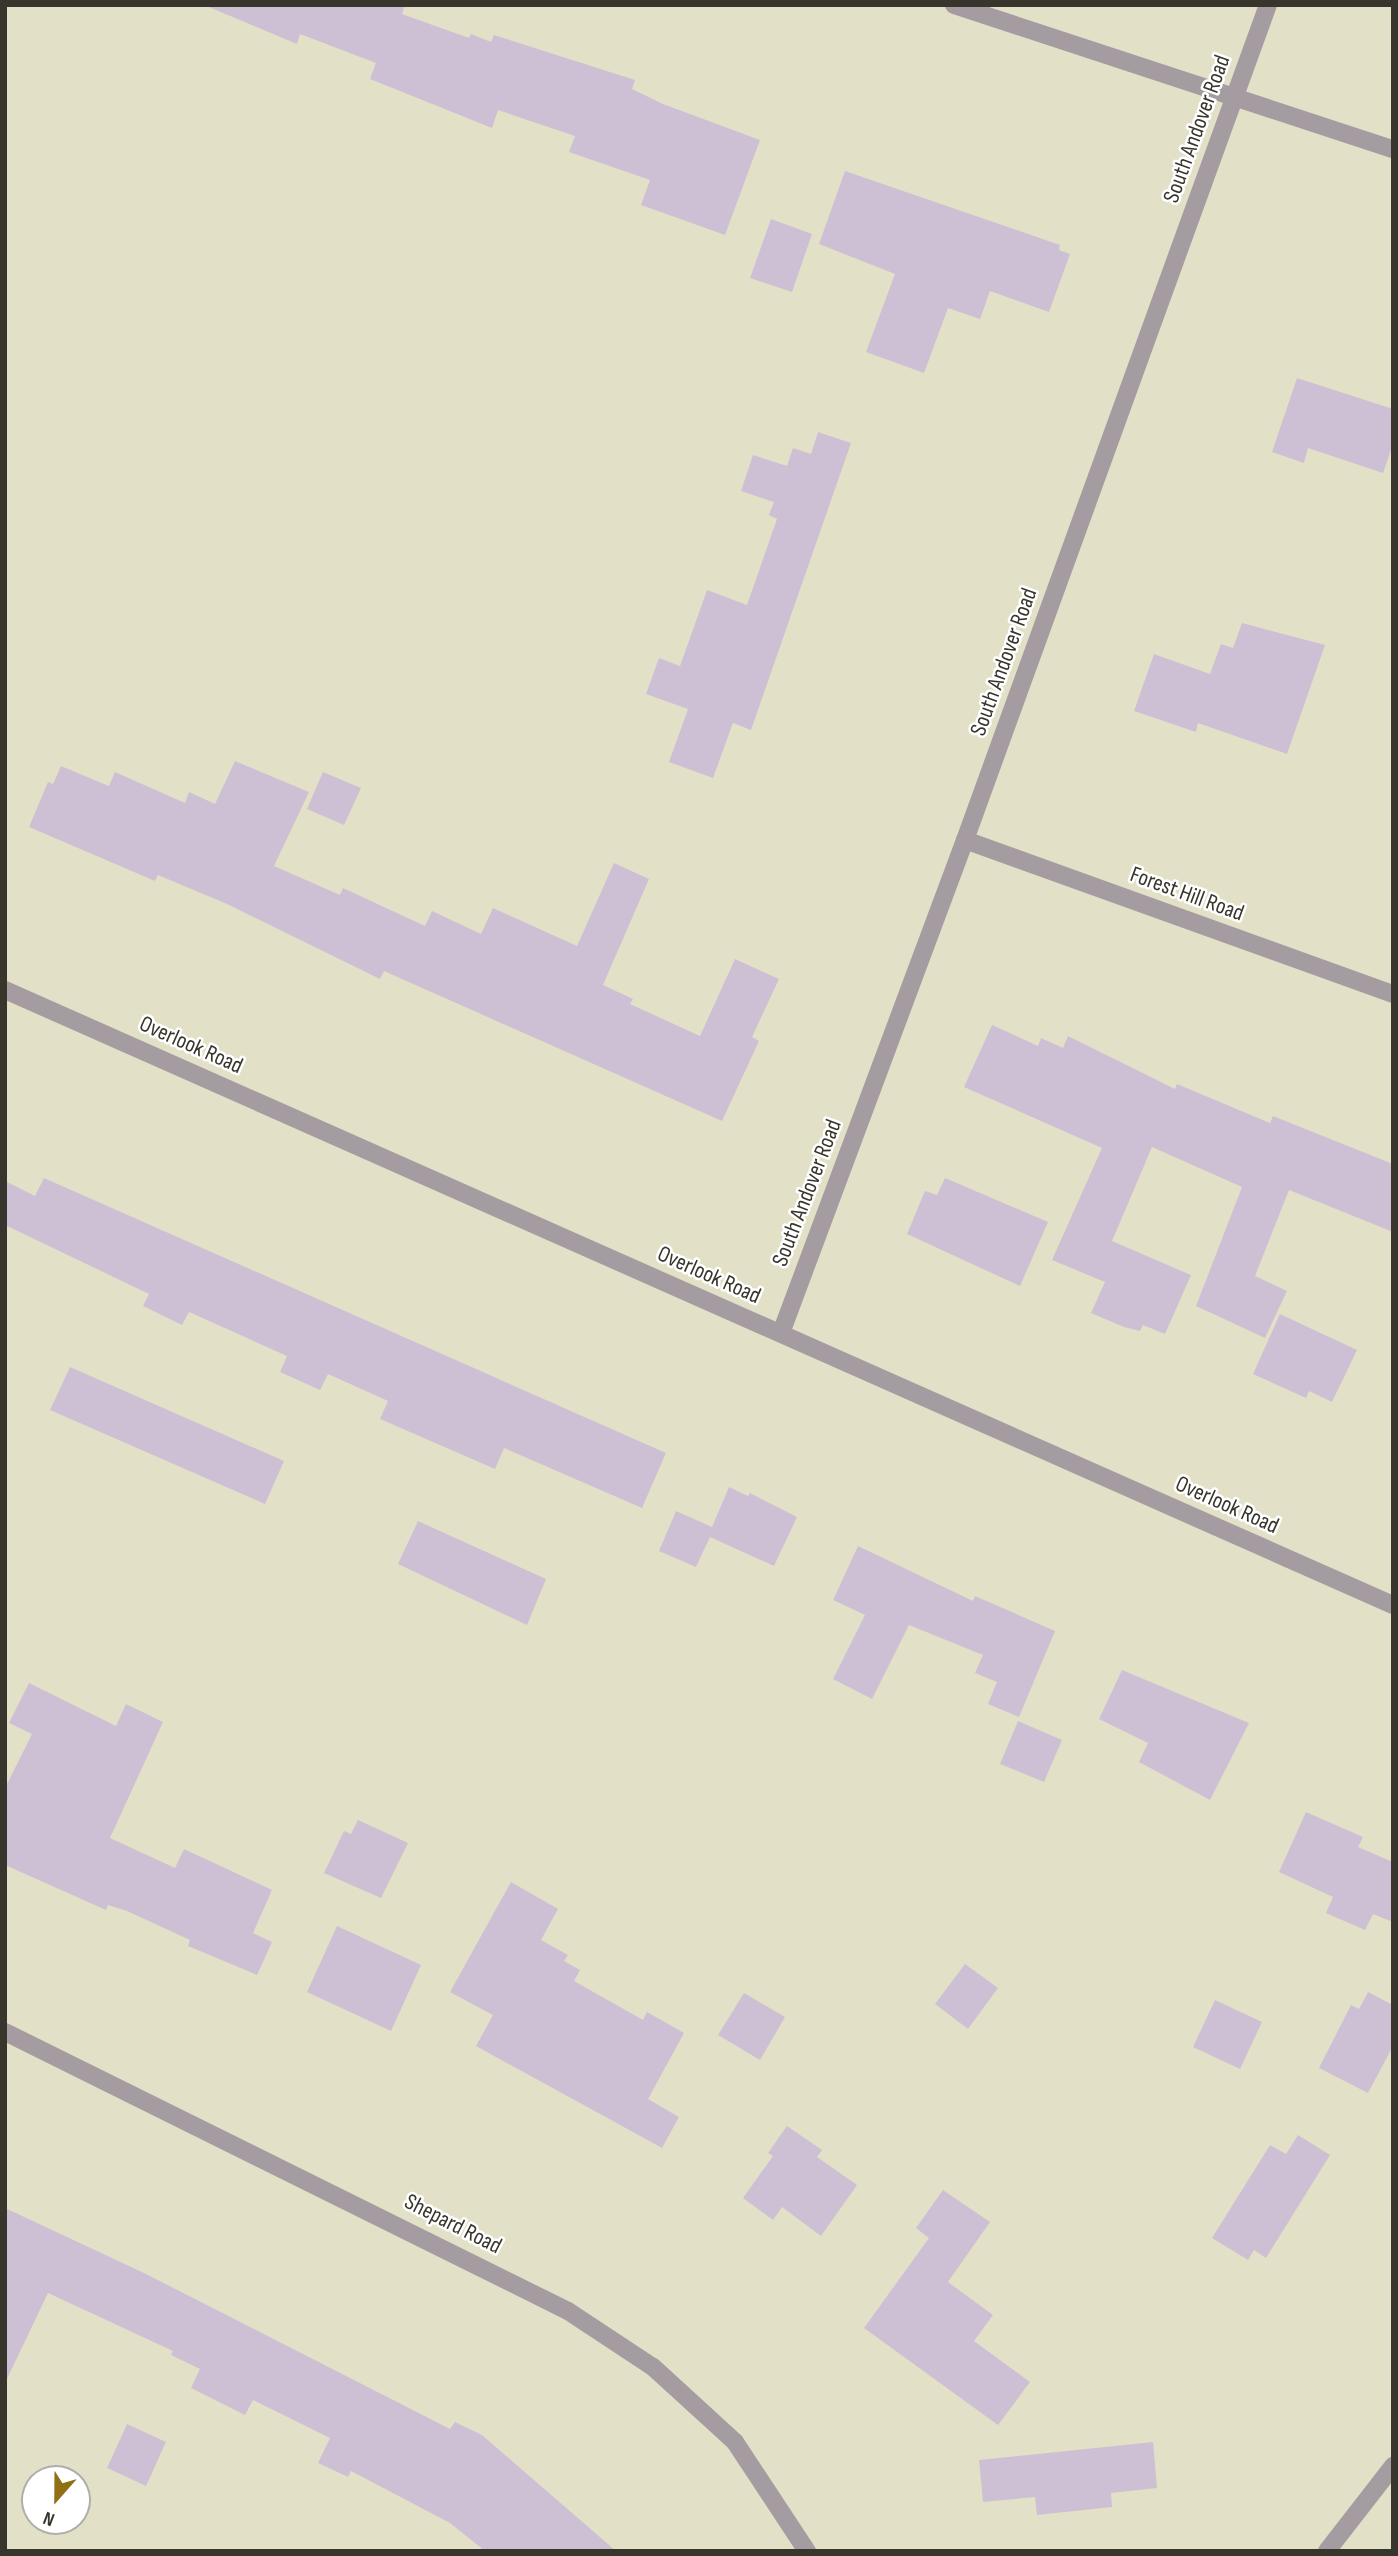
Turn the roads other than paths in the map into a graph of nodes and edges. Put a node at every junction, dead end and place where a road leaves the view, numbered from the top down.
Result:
1 (954, 5) edge
2 (1268, 5) edge
3 (1234, 98) junction
4 (1393, 149) edge
5 (965, 841) junction
6 (5, 990) edge
7 (1393, 994) edge
8 (781, 1333) junction
9 (1393, 1605) edge
10 (5, 2032) edge
11 (1393, 2466) edge
12 (807, 2551) edge
13 (1327, 2551) edge

1 - 3 street
2 - 3 street, South Andover Road
3 - 4 street
3 - 5 street, South Andover Road
5 - 7 street, Forest Hill Road
5 - 8 street, South Andover Road
6 - 8 street, Overlook Road
8 - 9 street, Overlook Road
10 - 12 street, Shepard Road
11 - 13 street

